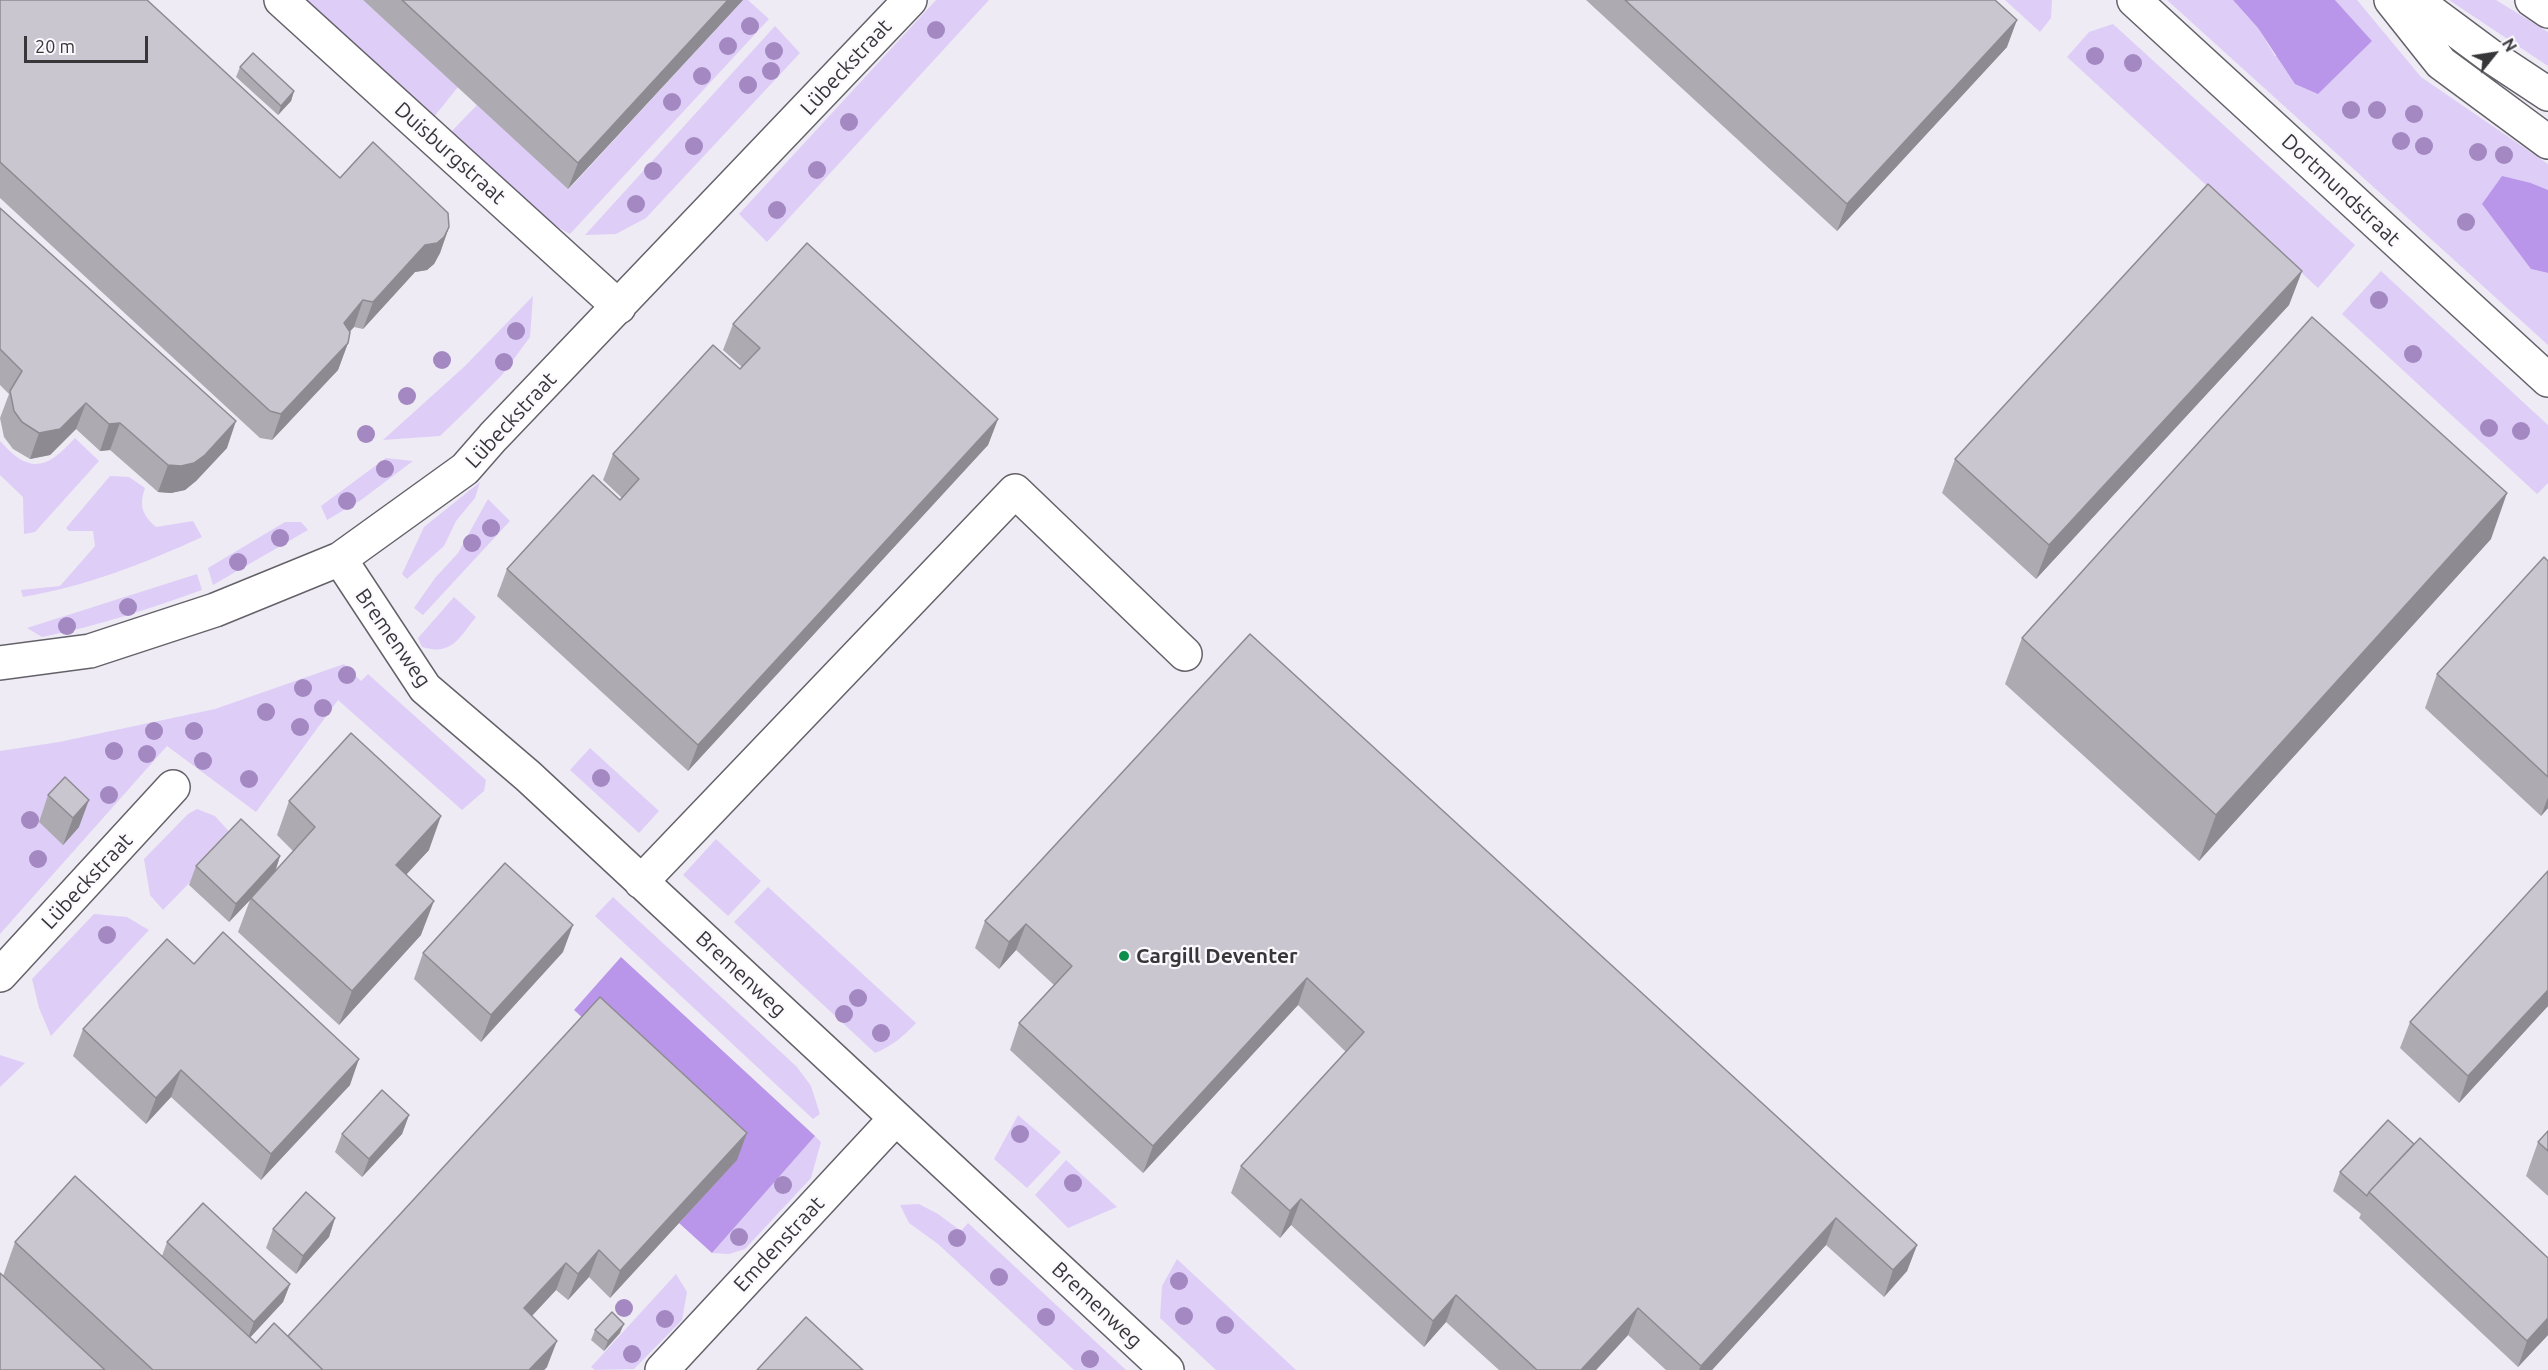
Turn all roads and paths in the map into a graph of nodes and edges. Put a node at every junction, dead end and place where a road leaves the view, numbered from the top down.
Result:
1 (281, 0) edge
2 (910, 0) edge
3 (2134, 0) edge
4 (2391, 0) edge
5 (2415, 0) edge
6 (2532, 0) edge
7 (2548, 11) edge
8 (2548, 94) edge
9 (2548, 142) edge
10 (619, 307) junction
11 (2548, 380) edge
12 (340, 559) junction
13 (1185, 654) dead end
14 (0, 663) edge
15 (173, 787) dead end
16 (641, 882) junction
17 (0, 975) edge
18 (896, 1118) junction
19 (662, 1370) edge
20 (1167, 1370) edge

1 - 10 street, Duisburgstraat
2 - 10 street, Lübeckstraat
3 - 11 street, Dortmundstraat
4 - 9 street
5 - 8 street
6 - 7 street
10 - 12 street, Lübeckstraat
12 - 14 street, Lübeckstraat
12 - 16 street, Bremenweg
13 - 16 street
15 - 17 street, Lübeckstraat
16 - 18 street, Bremenweg
18 - 19 street, Emdenstraat
18 - 20 street, Bremenweg

